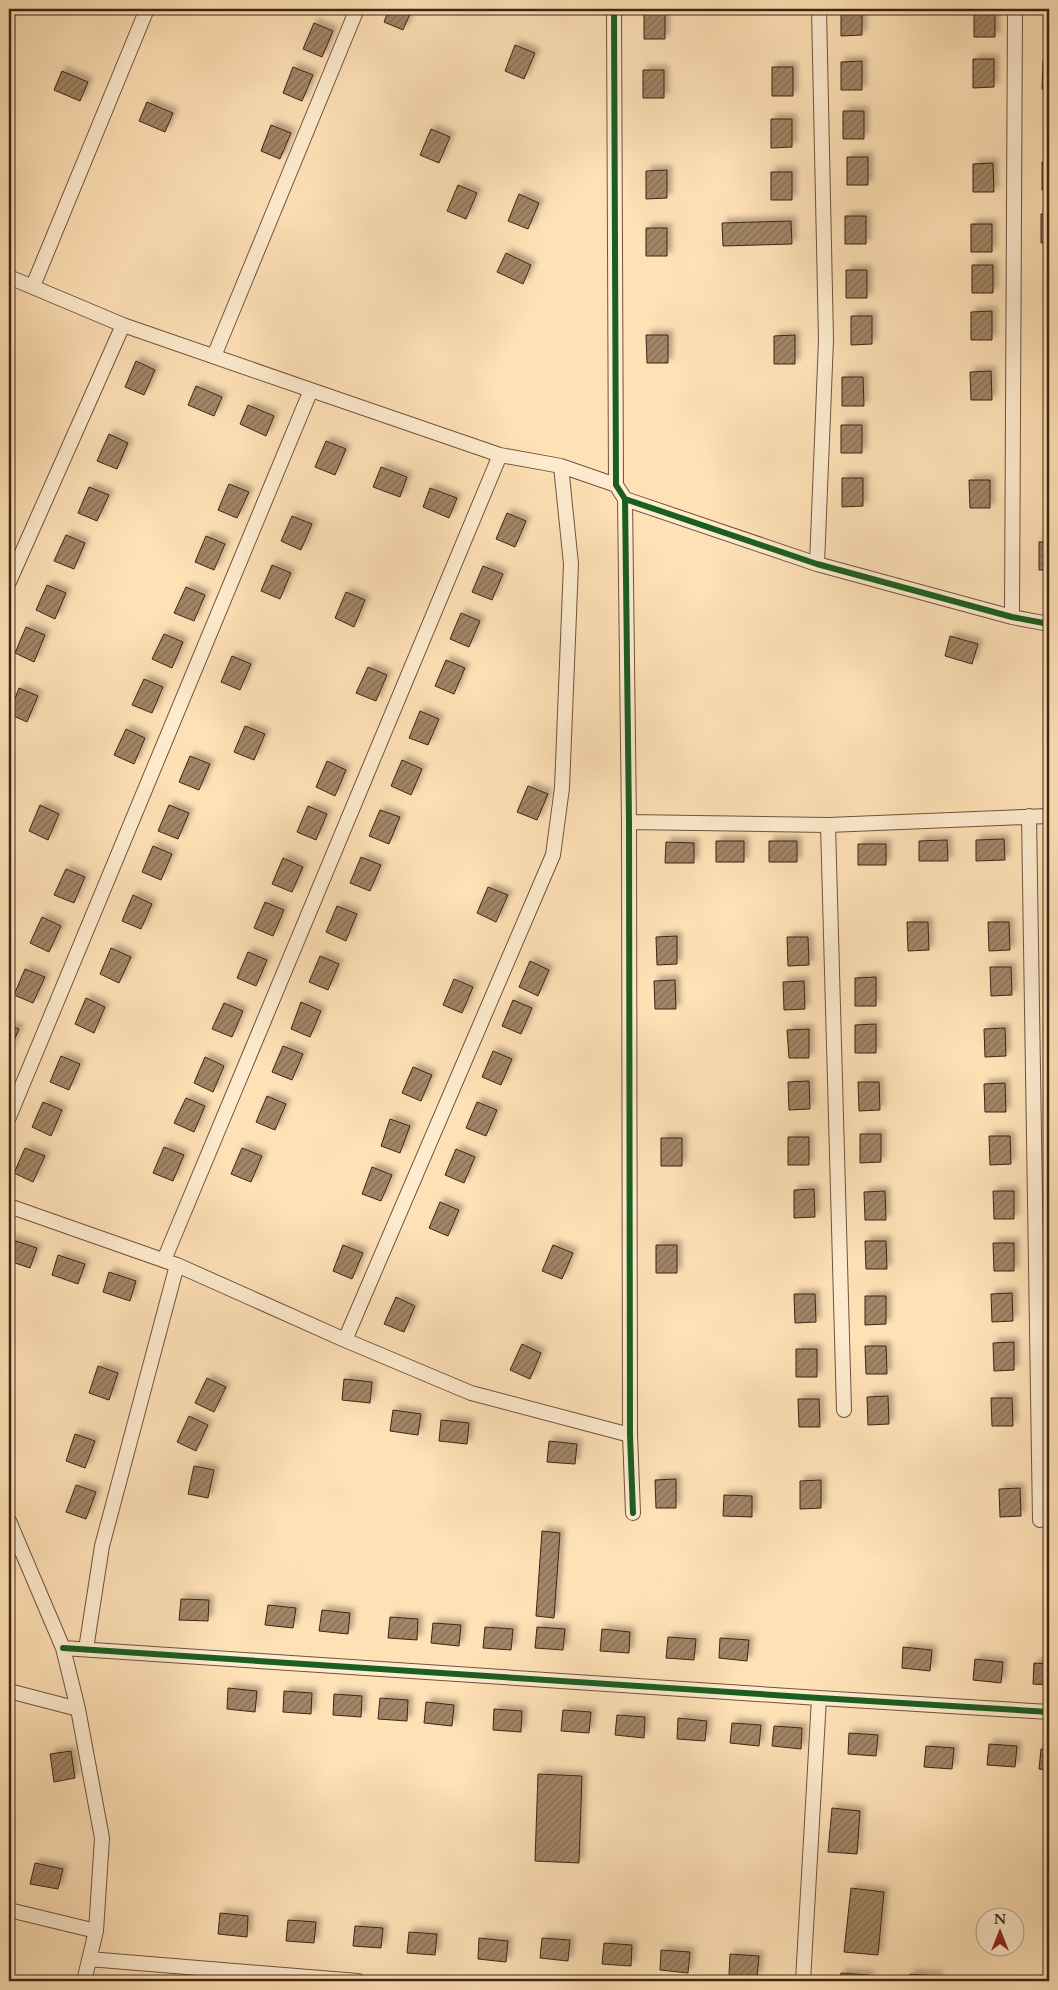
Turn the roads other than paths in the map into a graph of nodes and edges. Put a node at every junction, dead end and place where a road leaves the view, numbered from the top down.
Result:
1 (147, 9) edge
2 (357, 9) edge
3 (614, 9) edge
4 (819, 9) edge
5 (1015, 9) edge
6 (9, 277) edge
7 (33, 286) junction
8 (123, 326) junction
9 (214, 356) junction
10 (311, 390) junction
11 (500, 455) junction
12 (561, 466) junction
13 (616, 484) junction
14 (626, 499) junction
15 (817, 564) junction
16 (9, 582) edge
17 (1012, 617) junction
18 (1049, 624) edge
19 (1029, 816) junction
20 (1049, 816) edge
21 (629, 822) junction
22 (828, 825) junction
23 (9, 1117) edge
24 (9, 1206) edge
25 (170, 1263) junction
26 (345, 1340) junction
27 (844, 1410) dead end
28 (630, 1435) junction
29 (633, 1513) dead end
30 (1040, 1520) dead end
31 (9, 1522) edge
32 (63, 1648) junction
33 (86, 1649) junction
34 (9, 1692) edge
35 (819, 1698) junction
36 (78, 1709) junction
37 (1049, 1712) edge
38 (9, 1910) edge
39 (96, 1931) junction
40 (89, 1959) junction
41 (84, 1981) edge
42 (358, 1981) edge
43 (803, 1981) edge

1 - 7 street
2 - 9 street
3 - 13 street
4 - 15 street
5 - 17 street
6 - 7 street
7 - 8 street
8 - 9 street
8 - 16 street
9 - 10 street
10 - 11 street
10 - 23 street
11 - 12 street
11 - 25 street
12 - 13 street
12 - 26 street
13 - 14 street
14 - 15 street
14 - 21 street
15 - 17 street
17 - 18 street
19 - 20 street
19 - 22 street
19 - 30 street
21 - 22 street
21 - 28 street
22 - 27 street
24 - 25 street
25 - 26 street
25 - 33 street
26 - 28 street
28 - 29 street
31 - 32 street
32 - 33 street
32 - 36 street
33 - 35 street
34 - 36 street
35 - 37 street
35 - 43 street
36 - 39 street
38 - 39 street
39 - 40 street
40 - 41 street
40 - 42 street

